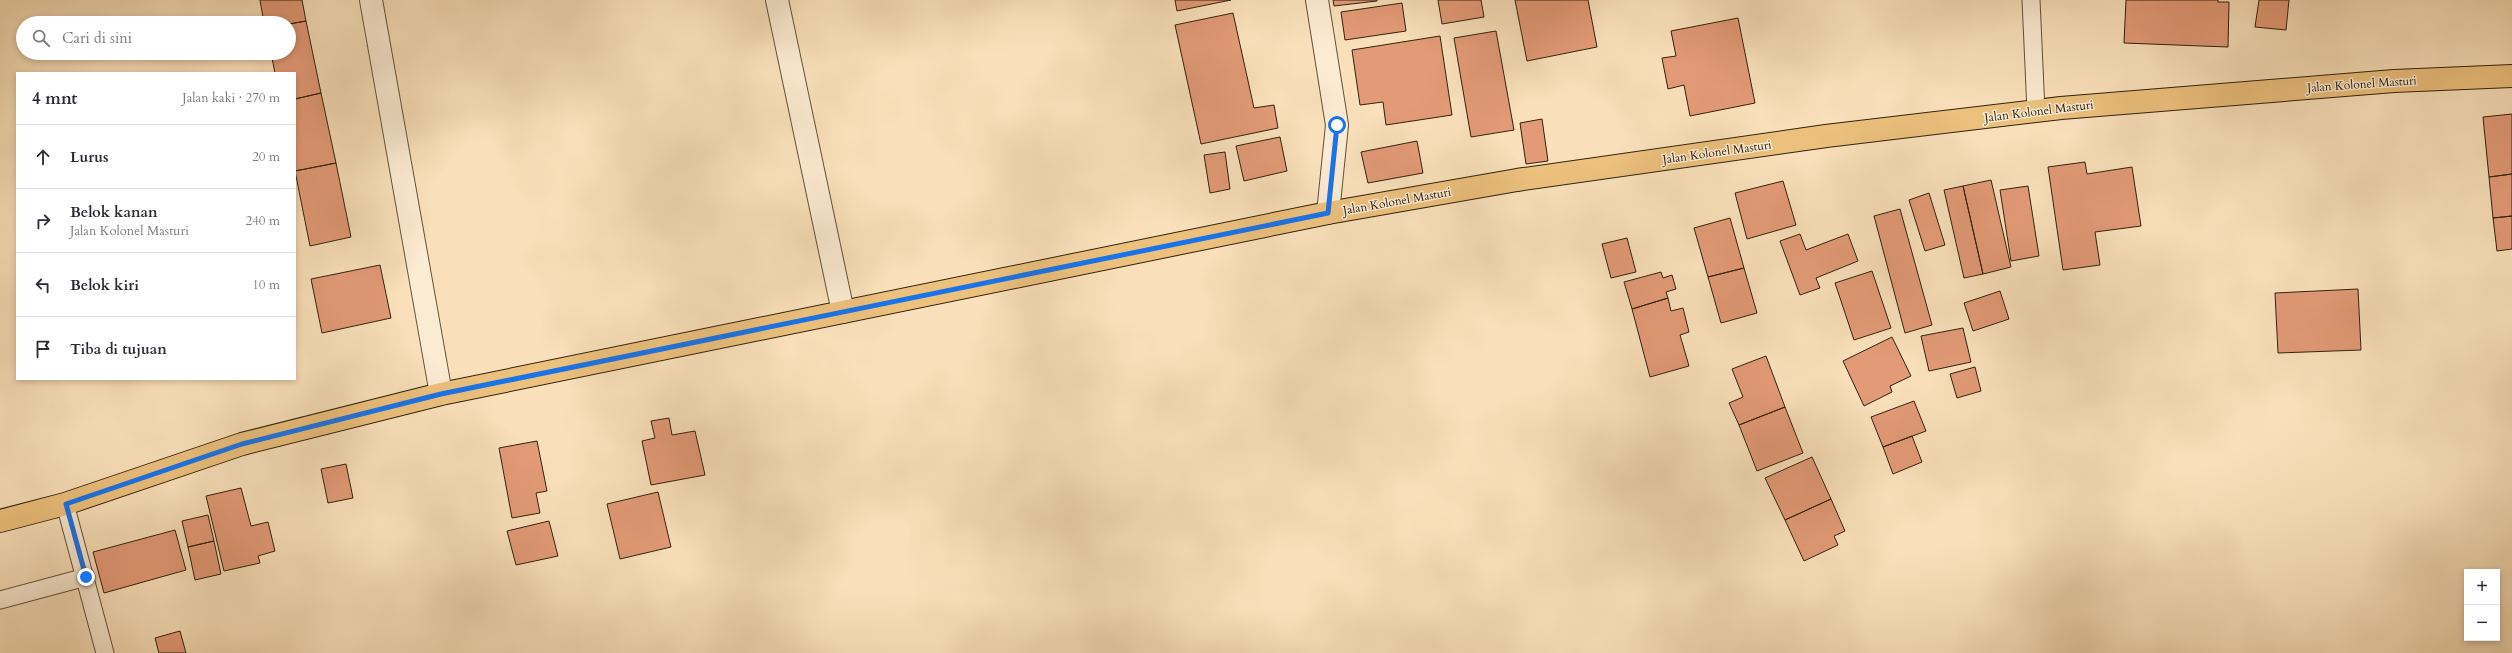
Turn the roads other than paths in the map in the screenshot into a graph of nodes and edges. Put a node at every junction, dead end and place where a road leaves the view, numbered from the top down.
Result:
1 (371, 0) edge
2 (778, 0) edge
3 (1317, 0) edge
4 (2031, 0) edge
5 (2512, 76) edge
6 (2036, 111) junction
7 (1328, 213) junction
8 (843, 312) junction
9 (441, 394) junction
10 (66, 504) junction
11 (0, 521) edge
12 (86, 577) junction
13 (0, 600) edge
14 (105, 653) edge

1 - 9 street
2 - 8 street
3 - 7 street
4 - 6 lane
5 - 6 main road, Jalan Kolonel Masturi
6 - 7 main road, Jalan Kolonel Masturi
7 - 8 main road, Jalan Kolonel Masturi
8 - 9 main road, Jalan Kolonel Masturi
9 - 10 main road, Jalan Kolonel Masturi
10 - 11 main road, Jalan Kolonel Masturi
10 - 12 lane
12 - 13 lane
12 - 14 lane

